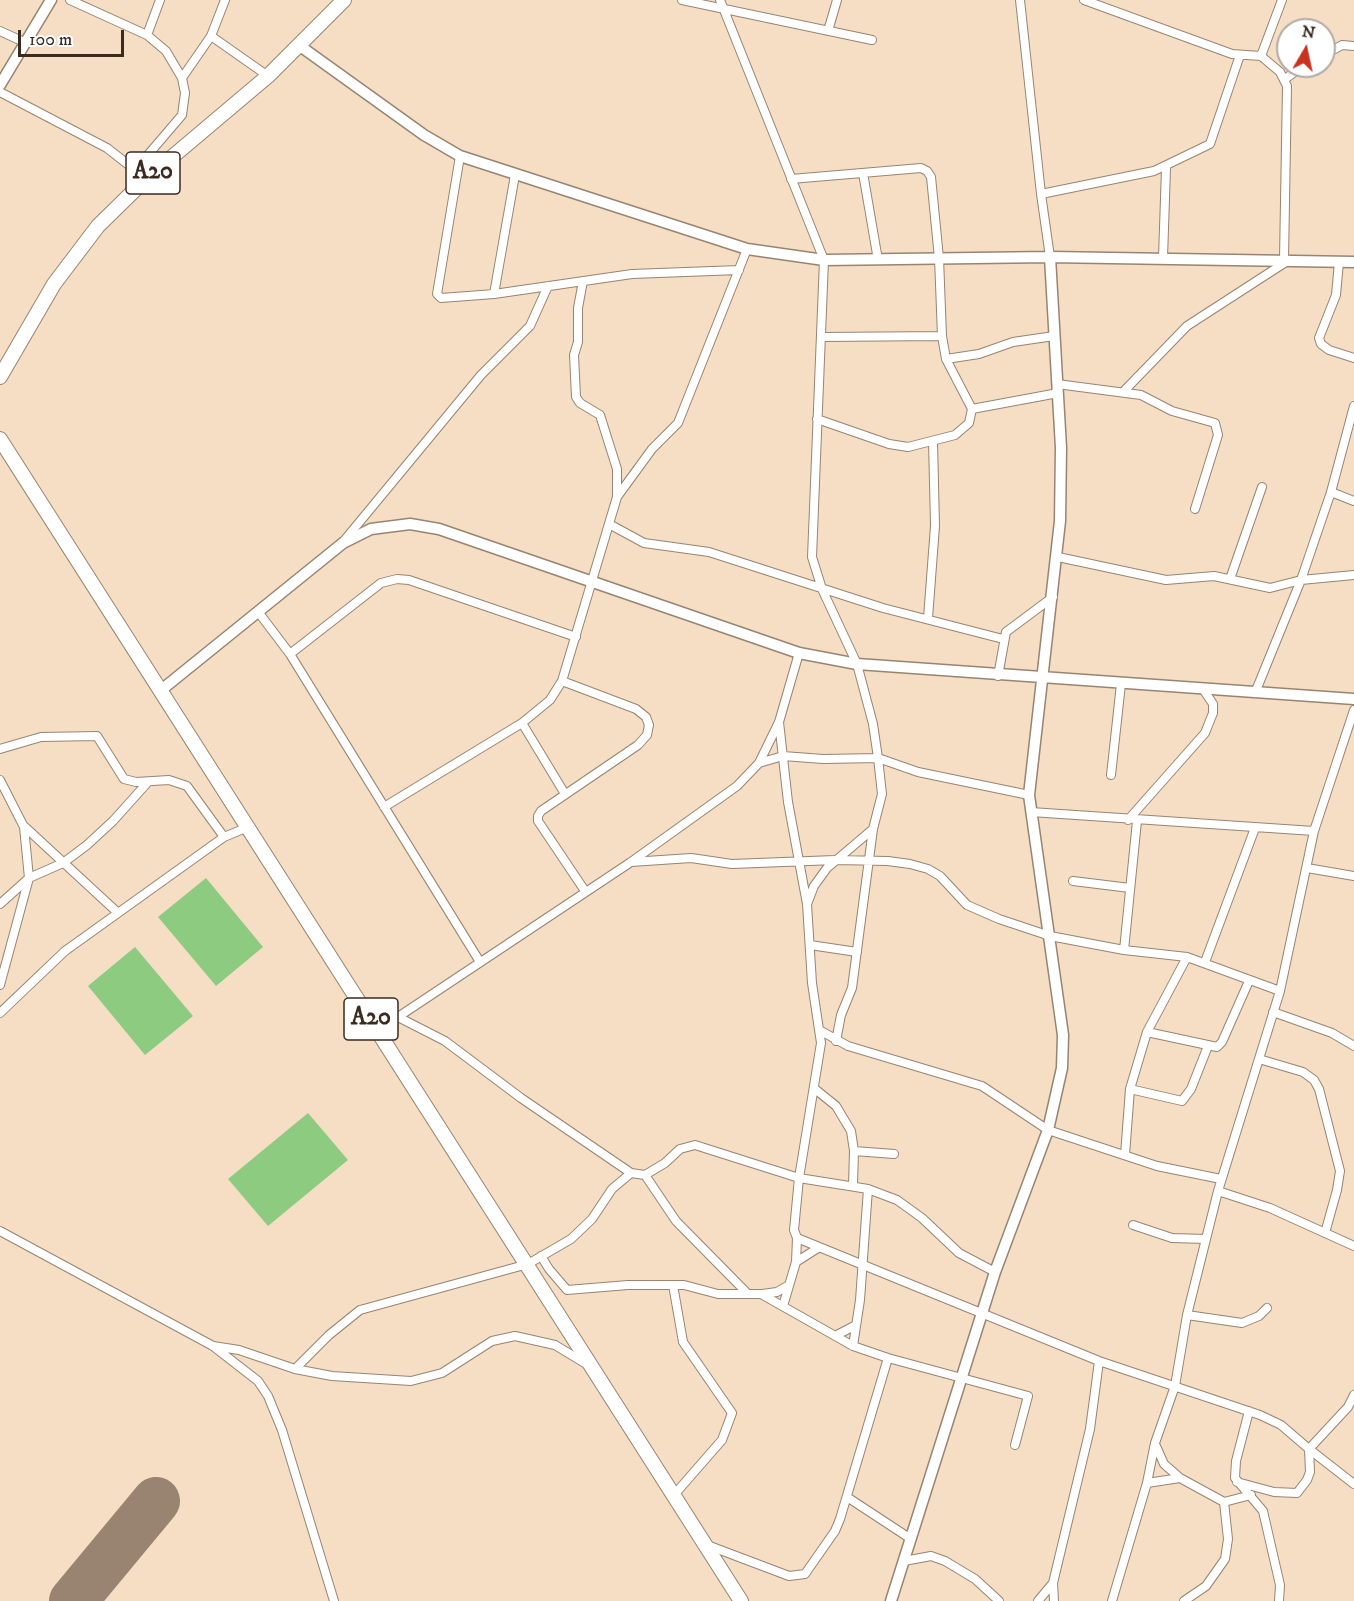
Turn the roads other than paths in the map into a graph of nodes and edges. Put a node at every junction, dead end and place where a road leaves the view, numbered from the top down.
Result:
1 (51, 0) edge
2 (70, 0) edge
3 (160, 0) edge
4 (225, 0) edge
5 (344, 0) edge
6 (682, 0) edge
7 (837, 0) edge
8 (1084, 0) edge
9 (1282, 0) edge
10 (1022, 2) edge
11 (722, 4) edge
12 (0, 31) edge
13 (828, 31) junction
14 (147, 35) junction
15 (211, 36) junction
16 (872, 40) dead end
17 (24, 42) junction
18 (1354, 45) edge
19 (300, 46) junction
20 (1336, 48) edge
21 (1240, 55) junction
22 (1261, 56) junction
23 (268, 76) junction
24 (183, 78) junction
25 (1285, 79) joint
26 (0, 85) edge
27 (0, 92) edge
28 (460, 156) junction
29 (1166, 168) junction
30 (863, 173) junction
31 (141, 174) junction
32 (515, 175) junction
33 (791, 178) junction
34 (1041, 194) junction
35 (747, 249) junction
36 (1050, 257) junction
37 (939, 258) junction
38 (1164, 258) junction
39 (1288, 259) junction
40 (824, 260) junction
41 (878, 260) junction
42 (1339, 262) junction
43 (1354, 262) edge
44 (739, 270) junction
45 (583, 281) junction
46 (548, 286) junction
47 (494, 294) junction
48 (942, 336) junction
49 (1054, 336) junction
50 (821, 337) junction
51 (1354, 358) edge
52 (946, 359) junction
53 (0, 377) edge
54 (1057, 389) junction
55 (1124, 391) junction
56 (1354, 406) edge
57 (972, 409) junction
58 (817, 419) junction
59 (0, 440) edge
60 (933, 441) junction
61 (1262, 487) dead end
62 (1331, 492) junction
63 (617, 497) junction
64 (1354, 501) edge
65 (1195, 509) dead end
66 (609, 524) junction
67 (343, 543) junction
68 (1058, 557) junction
69 (1354, 575) edge
70 (1230, 579) junction
71 (1301, 580) junction
72 (594, 582) junction
73 (822, 589) junction
74 (1053, 597) junction
75 (259, 614) junction
76 (928, 618) junction
77 (576, 636) junction
78 (1004, 639) junction
79 (799, 653) junction
80 (290, 654) junction
81 (857, 664) junction
82 (998, 676) junction
83 (1042, 679) junction
84 (562, 681) junction
85 (1121, 684) junction
86 (1203, 690) junction
87 (160, 691) junction
88 (1255, 693) junction
89 (1354, 699) edge
90 (1354, 710) edge
91 (779, 722) junction
92 (522, 723) junction
93 (0, 749) edge
94 (783, 756) junction
95 (878, 758) junction
96 (759, 763) junction
97 (1111, 775) dead end
98 (0, 780) edge
99 (148, 782) junction
100 (565, 794) junction
101 (1029, 795) junction
102 (384, 807) junction
103 (1031, 812) junction
104 (1133, 821) junction
105 (248, 826) junction
106 (24, 827) junction
107 (1256, 828) junction
108 (873, 829) junction
109 (1314, 831) junction
110 (224, 837) junction
111 (798, 860) junction
112 (834, 860) junction
113 (631, 862) junction
114 (868, 862) junction
115 (63, 863) junction
116 (1307, 868) junction
117 (1354, 876) edge
118 (29, 878) junction
119 (1073, 881) dead end
120 (1130, 888) junction
121 (585, 891) junction
122 (0, 904) edge
123 (807, 904) junction
124 (117, 912) junction
125 (1050, 936) junction
126 (810, 945) junction
127 (1124, 950) junction
128 (857, 952) junction
129 (1187, 957) junction
130 (480, 962) junction
131 (1205, 962) junction
132 (1249, 981) junction
133 (0, 985) edge
134 (1280, 991) junction
135 (1274, 1012) junction
136 (0, 1013) edge
137 (399, 1017) junction
138 (821, 1031) junction
139 (380, 1032) junction
140 (1147, 1032) junction
141 (836, 1041) junction
142 (1208, 1046) junction
143 (1354, 1046) edge
144 (1259, 1059) junction
145 (815, 1089) junction
146 (1130, 1089) junction
147 (1048, 1130) junction
148 (854, 1151) junction
149 (894, 1154) dead end
150 (1125, 1155) junction
151 (632, 1173) junction
152 (645, 1174) junction
153 (799, 1178) junction
154 (1221, 1179) junction
155 (853, 1185) junction
156 (868, 1189) junction
157 (1218, 1191) junction
158 (1133, 1225) dead end
159 (0, 1231) edge
160 (1325, 1233) junction
161 (797, 1238) junction
162 (1206, 1239) junction
163 (1354, 1246) edge
164 (818, 1248) junction
165 (541, 1256) junction
166 (796, 1262) junction
167 (528, 1264) junction
168 (863, 1264) junction
169 (995, 1272) junction
170 (673, 1285) junction
171 (789, 1285) junction
172 (746, 1292) junction
173 (761, 1294) junction
174 (783, 1306) junction
175 (1267, 1308) dead end
176 (982, 1312) junction
177 (1187, 1315) junction
178 (856, 1325) junction
179 (835, 1336) junction
180 (213, 1346) junction
181 (853, 1346) junction
182 (888, 1358) junction
183 (1099, 1361) junction
184 (295, 1369) junction
185 (596, 1371) junction
186 (962, 1377) junction
187 (1175, 1386) junction
188 (1354, 1395) edge
189 (1249, 1411) junction
190 (1155, 1443) junction
191 (1016, 1445) dead end
192 (1309, 1449) junction
193 (1180, 1478) junction
194 (1238, 1482) junction
195 (1147, 1483) junction
196 (1354, 1484) edge
197 (674, 1495) junction
198 (1251, 1495) junction
199 (847, 1497) junction
200 (1224, 1502) junction
201 (910, 1539) junction
202 (706, 1545) junction
203 (903, 1561) junction
204 (1053, 1583) junction
205 (334, 1601) edge
206 (741, 1601) edge
207 (891, 1601) edge
208 (999, 1601) edge
209 (1038, 1601) edge
210 (1054, 1601) edge
211 (1112, 1601) edge
212 (1184, 1601) edge
213 (1279, 1601) edge

1 - 17 street
2 - 14 street
3 - 14 street
4 - 15 street
5 - 19 main road, A20
6 - 11 street
7 - 13 street
8 - 21 street
9 - 22 street
10 - 34 street
11 - 13 street
11 - 33 street
12 - 17 street
13 - 16 street
14 - 24 street
15 - 23 street
15 - 24 street
17 - 26 street
18 - 20 street
19 - 23 main road, A20
19 - 28 street
21 - 22 street
21 - 29 street
22 - 25 street
23 - 31 main road, A20
24 - 31 street
25 - 39 street
27 - 31 street
28 - 32 street
28 - 47 street
29 - 34 street
29 - 38 street
30 - 33 street
30 - 37 street
30 - 41 street
31 - 53 main road, A20
32 - 35 street
32 - 47 street
33 - 40 street
34 - 36 street
35 - 40 street
35 - 44 street
36 - 37 street
36 - 38 street
36 - 49 street
37 - 41 street
37 - 48 street
38 - 39 street
39 - 42 street
39 - 55 street
40 - 41 street
40 - 50 street
42 - 43 street
42 - 51 street
44 - 45 street
44 - 63 street
45 - 46 street
45 - 63 street
46 - 47 street
46 - 67 street
48 - 50 street
48 - 52 street
49 - 52 street
49 - 54 street
50 - 58 street
52 - 57 street
54 - 55 street
54 - 57 street
54 - 68 street
55 - 65 street
56 - 62 street
57 - 60 street
58 - 60 street
58 - 73 street
59 - 87 main road, A20
60 - 76 street
61 - 70 street
62 - 64 street
62 - 71 street
63 - 66 street
66 - 72 street
66 - 73 street
67 - 72 street
67 - 75 street
68 - 70 street
68 - 74 street
69 - 71 street
70 - 71 street
71 - 88 street
72 - 77 street
72 - 79 street
73 - 76 street
73 - 81 street
74 - 78 street
74 - 83 street
75 - 80 street
75 - 87 street
76 - 78 street
77 - 80 street
77 - 84 street
78 - 82 street
79 - 81 street
79 - 91 street
80 - 102 street
81 - 82 street
81 - 95 street
82 - 83 street
83 - 85 street
83 - 101 street
84 - 92 street
84 - 100 street
85 - 86 street
85 - 97 street
86 - 88 street
86 - 104 street
87 - 105 main road, A20
88 - 89 street
90 - 109 street
91 - 94 street
91 - 96 street
92 - 100 street
92 - 102 street
93 - 99 street
94 - 95 street
94 - 96 street
94 - 111 street
95 - 101 street
95 - 108 street
96 - 113 street
98 - 106 street
99 - 110 street
99 - 115 street
100 - 121 street
101 - 103 street
102 - 130 street
103 - 104 street
103 - 125 street
104 - 107 street
104 - 120 street
105 - 110 street
105 - 139 main road, A20
106 - 115 street
106 - 118 street
107 - 109 street
107 - 131 street
108 - 112 street
108 - 114 street
109 - 116 street
110 - 124 street
111 - 112 street
111 - 113 street
111 - 123 street
112 - 114 street
112 - 123 street
113 - 121 street
114 - 125 street
114 - 128 street
115 - 118 street
115 - 124 street
116 - 117 street
116 - 134 street
118 - 122 street
118 - 133 street
119 - 120 street
120 - 127 street
121 - 130 street
123 - 126 street
124 - 136 street
125 - 127 street
125 - 147 street
126 - 128 street
126 - 138 street
127 - 129 street
128 - 141 street
129 - 131 street
129 - 140 street
130 - 137 street
131 - 132 street
132 - 134 street
132 - 142 street
134 - 135 street
135 - 143 street
135 - 144 street
137 - 139 street
137 - 151 street
138 - 141 street
138 - 145 street
139 - 167 main road, A20
140 - 142 street
140 - 146 street
141 - 147 street
142 - 146 street
144 - 154 street
144 - 160 street
145 - 148 street
145 - 153 street
146 - 150 street
147 - 150 street
147 - 169 street
148 - 149 street
148 - 155 street
150 - 154 street
151 - 152 street
151 - 165 street
152 - 153 street
152 - 172 street
153 - 155 street
153 - 161 street
154 - 157 street
155 - 156 street
156 - 168 street
156 - 169 street
157 - 160 street
157 - 162 street
158 - 162 street
159 - 180 street
160 - 163 street
161 - 164 street
161 - 166 street
162 - 177 street
164 - 166 street
164 - 168 street
165 - 167 street
165 - 170 street
166 - 171 street
167 - 184 street
167 - 185 main road, A20
168 - 176 street
168 - 178 street
169 - 176 street
170 - 172 street
170 - 197 street
171 - 173 street
171 - 174 street
172 - 173 street
173 - 174 street
174 - 179 street
175 - 177 street
176 - 183 street
176 - 186 street
177 - 187 street
178 - 179 street
178 - 181 street
179 - 181 street
180 - 184 street
180 - 205 street
181 - 182 street
182 - 186 street
182 - 199 street
183 - 187 street
183 - 204 street
184 - 185 street
185 - 197 main road, A20
186 - 191 street
186 - 201 street
187 - 189 street
187 - 190 street
188 - 192 street
189 - 192 street
189 - 194 street
190 - 193 street
190 - 195 street
192 - 194 street
192 - 196 street
193 - 195 street
193 - 200 street
194 - 198 street
195 - 211 street
197 - 202 main road, A20
198 - 200 street
198 - 213 street
199 - 201 street
199 - 202 street
200 - 212 street
201 - 203 street
202 - 206 main road, A20
203 - 207 street
203 - 208 street
204 - 209 street
204 - 210 street

